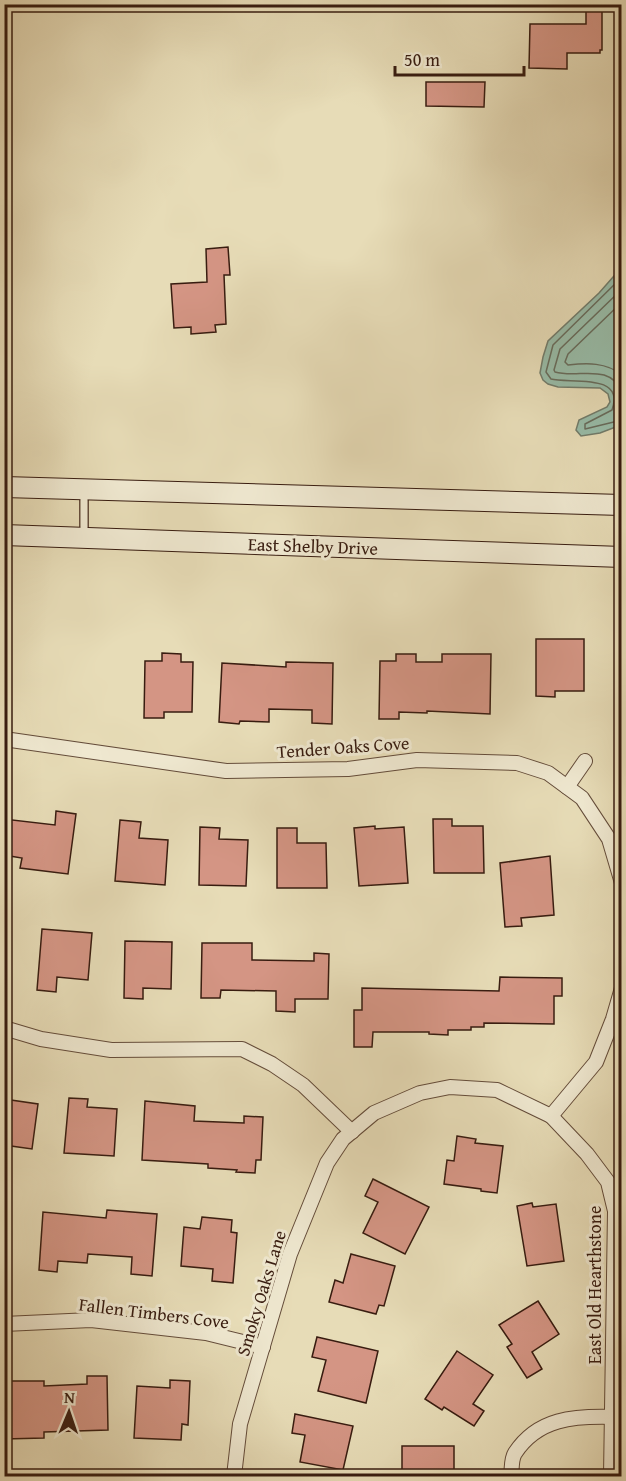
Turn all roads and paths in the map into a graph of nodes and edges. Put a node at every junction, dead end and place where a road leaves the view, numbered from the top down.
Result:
1 (4, 487) edge
2 (84, 488) junction
3 (621, 506) edge
4 (4, 535) edge
5 (84, 537) junction
6 (621, 557) edge
7 (4, 739) edge
8 (585, 761) dead end
9 (567, 787) junction
10 (621, 883) edge
11 (621, 988) edge
12 (4, 1028) edge
13 (551, 1116) junction
14 (352, 1132) junction
15 (4, 1324) edge
16 (263, 1347) junction
17 (612, 1417) junction
18 (234, 1476) edge
19 (511, 1476) edge
20 (611, 1476) edge

1 - 2 main road
2 - 3 main road
2 - 5 lane
4 - 5 main road, East Shelby Drive
5 - 6 main road, East Shelby Drive
7 - 9 street, Tender Oaks Cove
8 - 9 street
9 - 10 street, Tender Oaks Cove
11 - 13 street
12 - 14 street
13 - 14 street, East Old Hearthstone
13 - 17 street, East Old Hearthstone
14 - 16 street, Smoky Oaks Lane
15 - 16 street, Fallen Timbers Cove
16 - 18 street, Smoky Oaks Lane
17 - 19 street
17 - 20 street, East Old Hearthstone

